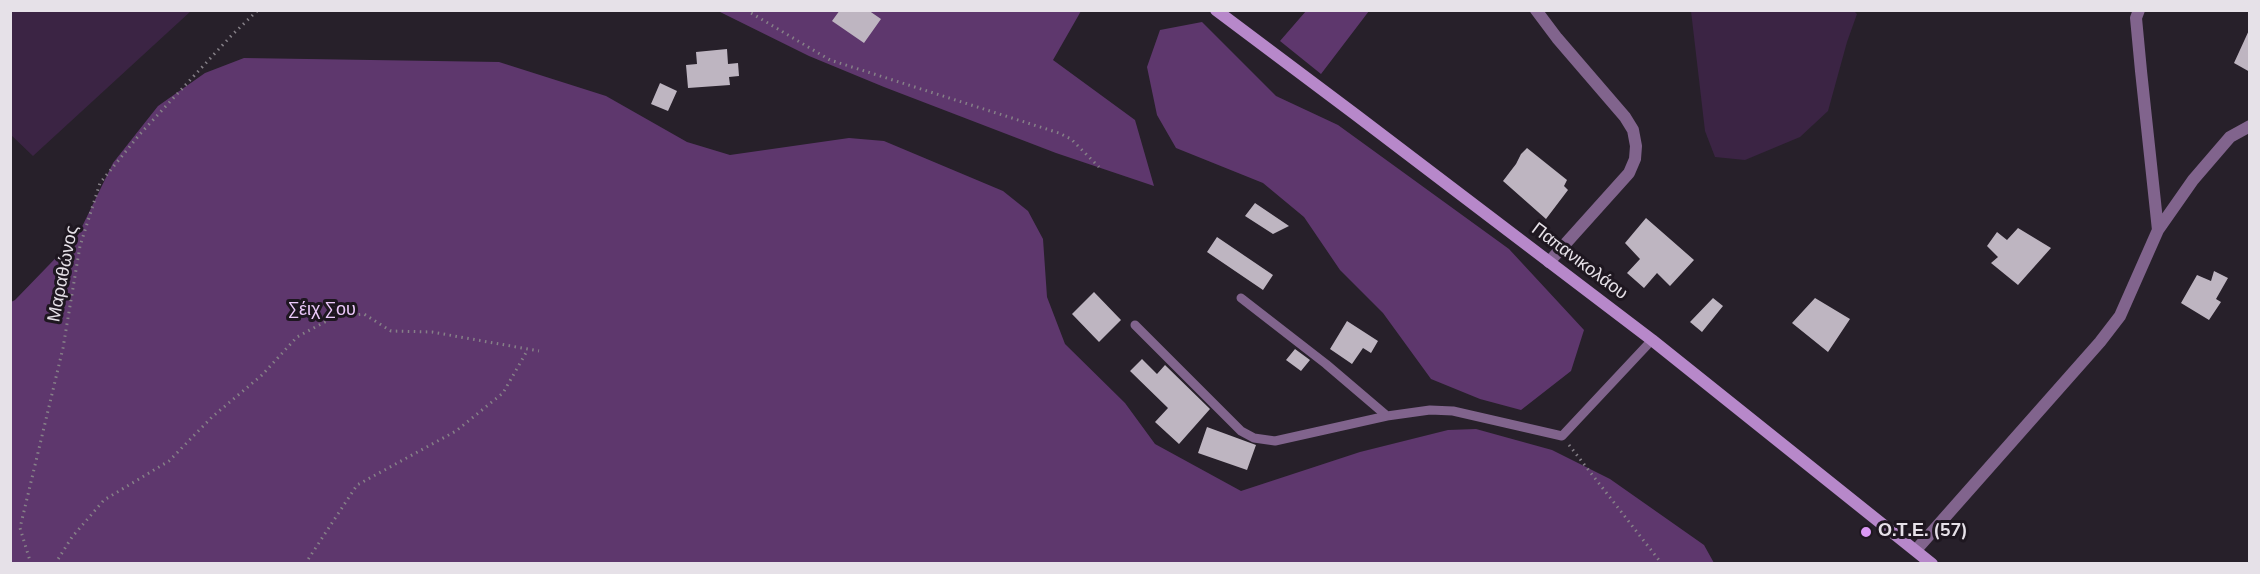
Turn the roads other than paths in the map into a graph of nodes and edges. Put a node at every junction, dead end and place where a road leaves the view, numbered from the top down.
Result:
1 (1216, 10) edge
2 (1536, 10) edge
3 (2139, 10) edge
4 (2250, 126) edge
5 (2158, 230) junction
6 (1548, 262) junction
7 (1241, 298) dead end
8 (1135, 325) dead end
9 (1652, 340) junction
10 (1388, 416) junction
11 (1916, 550) junction
12 (1932, 564) edge

1 - 6 main road, Παπανικολάου
2 - 6 street
3 - 5 street
4 - 5 street
5 - 11 street
6 - 9 main road, Παπανικολάου
7 - 10 lane
8 - 10 lane
9 - 10 lane
9 - 11 main road, Παπανικολάου
11 - 12 main road, Παπανικολάου

